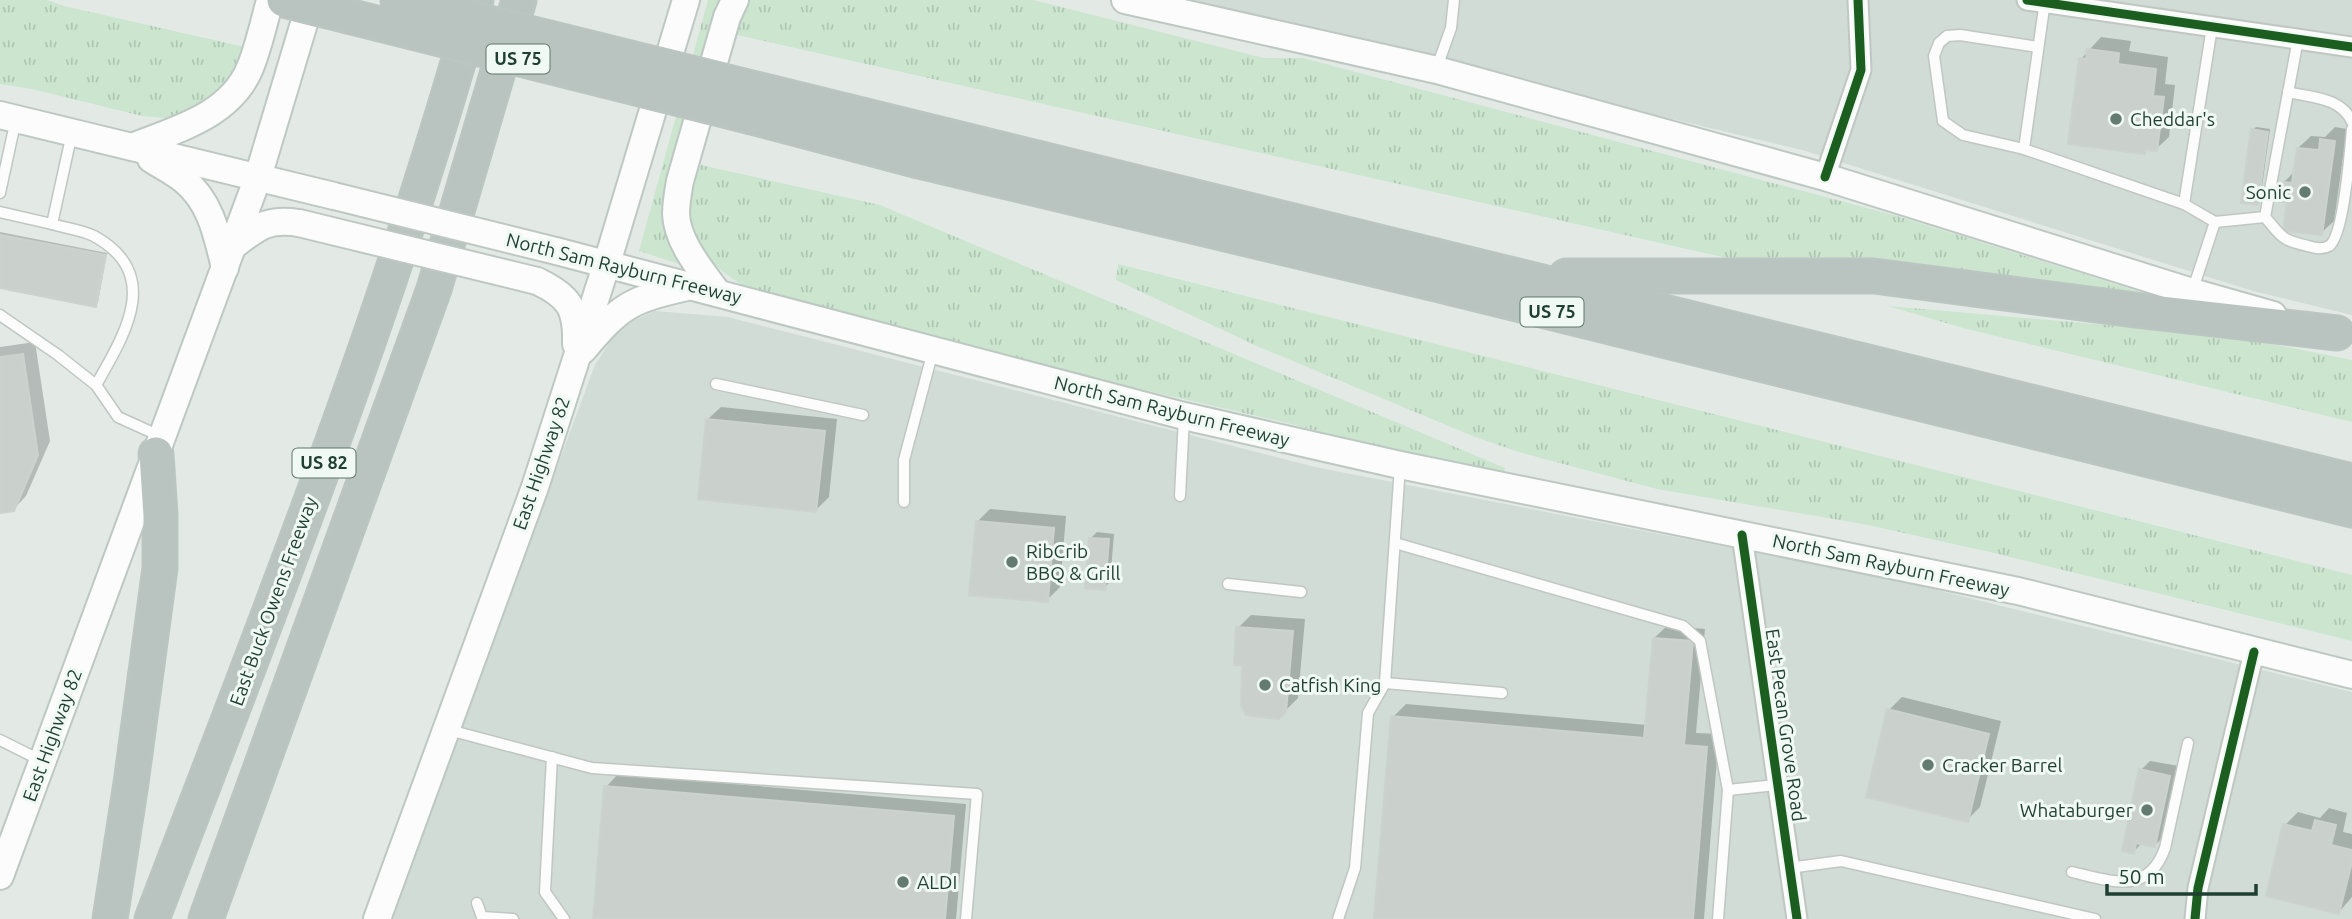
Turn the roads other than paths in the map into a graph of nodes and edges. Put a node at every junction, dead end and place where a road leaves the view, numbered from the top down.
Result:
1 (270, 0) edge
2 (285, 0) edge
3 (311, 0) edge
4 (396, 0) edge
5 (476, 0) edge
6 (519, 0) edge
7 (686, 0) edge
8 (735, 0) edge
9 (1125, 0) edge
10 (1454, 0) edge
11 (1858, 0) edge
12 (2039, 1) edge
13 (2212, 27) junction
14 (2298, 39) junction
15 (2038, 47) junction
16 (2352, 47) edge
17 (1437, 69) junction
18 (2288, 92) junction
19 (756, 104) junction
20 (8, 117) edge
21 (2352, 122) edge
22 (2352, 129) edge
23 (72, 132) junction
24 (132, 147) junction
25 (2024, 149) junction
26 (258, 177) junction
27 (1825, 177) junction
28 (0, 193) edge
29 (2184, 204) junction
30 (0, 212) edge
31 (2265, 217) junction
32 (2215, 222) junction
33 (52, 224) junction
34 (229, 257) junction
35 (607, 262) junction
36 (1512, 276) junction
37 (690, 286) junction
38 (717, 292) junction
39 (2192, 292) junction
40 (0, 315) edge
41 (2344, 335) edge
42 (933, 351) junction
43 (576, 359) junction
44 (716, 384) dead end
45 (96, 385) junction
46 (863, 415) dead end
47 (1184, 416) junction
48 (159, 445) junction
49 (1400, 465) junction
50 (2352, 481) edge
51 (1180, 496) dead end
52 (904, 502) dead end
53 (2352, 510) edge
54 (1742, 535) junction
55 (1395, 543) junction
56 (1228, 584) dead end
57 (1301, 592) dead end
58 (2254, 652) junction
59 (2352, 676) edge
60 (1385, 683) junction
61 (1502, 693) dead end
62 (445, 729) junction
63 (0, 740) edge
64 (2188, 743) dead end
65 (552, 758) junction
66 (43, 761) junction
67 (1776, 785) junction
68 (1728, 790) junction
69 (1789, 868) junction
70 (2072, 872) dead end
71 (0, 876) edge
72 (477, 903) dead end
73 (481, 918) edge
74 (110, 919) edge
75 (152, 919) edge
76 (206, 919) edge
77 (377, 919) edge
78 (513, 919) edge
79 (564, 919) edge
80 (966, 919) edge
81 (1338, 919) edge
82 (1718, 919) edge
83 (1797, 919) edge
84 (2095, 919) edge
85 (2195, 919) edge

1 - 24 main road
2 - 19 highway, US 75, bridge
3 - 26 main road, East Highway 82
4 - 19 highway, US 75, bridge
5 - 75 highway, East Buck Owens Freeway / US 82
6 - 76 highway, US 82
7 - 35 main road, East Highway 82
8 - 38 main road
9 - 17 main road
10 - 17 lane
11 - 27 street
12 - 13 street
12 - 15 lane
13 - 14 street
13 - 29 lane
14 - 16 street
14 - 18 lane
15 - 25 lane
15 - 25 lane
17 - 27 main road
18 - 21 lane
18 - 31 lane
19 - 36 highway, US 75
19 - 53 highway, US 75
20 - 23 main road, North Sam Rayburn Freeway
20 - 28 lane
22 - 31 lane
23 - 24 main road, North Sam Rayburn Freeway
23 - 33 lane
24 - 26 main road, North Sam Rayburn Freeway
24 - 34 main road
25 - 29 lane
26 - 34 main road, East Highway 82
26 - 35 main road, North Sam Rayburn Freeway, bridge
27 - 39 main road
29 - 32 lane
30 - 33 lane
31 - 32 lane
32 - 39 lane
33 - 45 lane
34 - 43 main road, bridge
34 - 48 main road, East Highway 82
35 - 37 main road, North Sam Rayburn Freeway
35 - 43 main road, East Highway 82
36 - 41 highway
36 - 50 highway, US 75
37 - 38 main road, North Sam Rayburn Freeway
37 - 43 main road
38 - 42 main road, North Sam Rayburn Freeway
39 - 41 main road
40 - 45 lane
42 - 47 main road, North Sam Rayburn Freeway
42 - 52 lane
43 - 62 main road, East Highway 82
44 - 46 lane
45 - 48 lane
47 - 49 main road, North Sam Rayburn Freeway
47 - 51 lane
48 - 66 main road, East Highway 82
48 - 74 highway
49 - 54 main road, North Sam Rayburn Freeway
49 - 55 lane
54 - 58 main road, North Sam Rayburn Freeway
54 - 67 street, East Pecan Grove Road
55 - 60 lane
55 - 68 lane
56 - 57 lane
58 - 59 main road, North Sam Rayburn Freeway
58 - 85 street
60 - 61 lane
60 - 81 lane
62 - 65 lane
62 - 77 main road, East Highway 82
63 - 66 lane
64 - 70 lane
65 - 79 lane
65 - 80 lane
66 - 71 main road, East Highway 82
67 - 68 lane
67 - 69 street, East Pecan Grove Road
68 - 82 lane
69 - 83 street, East Pecan Grove Road
69 - 84 lane
72 - 73 lane
73 - 78 lane

